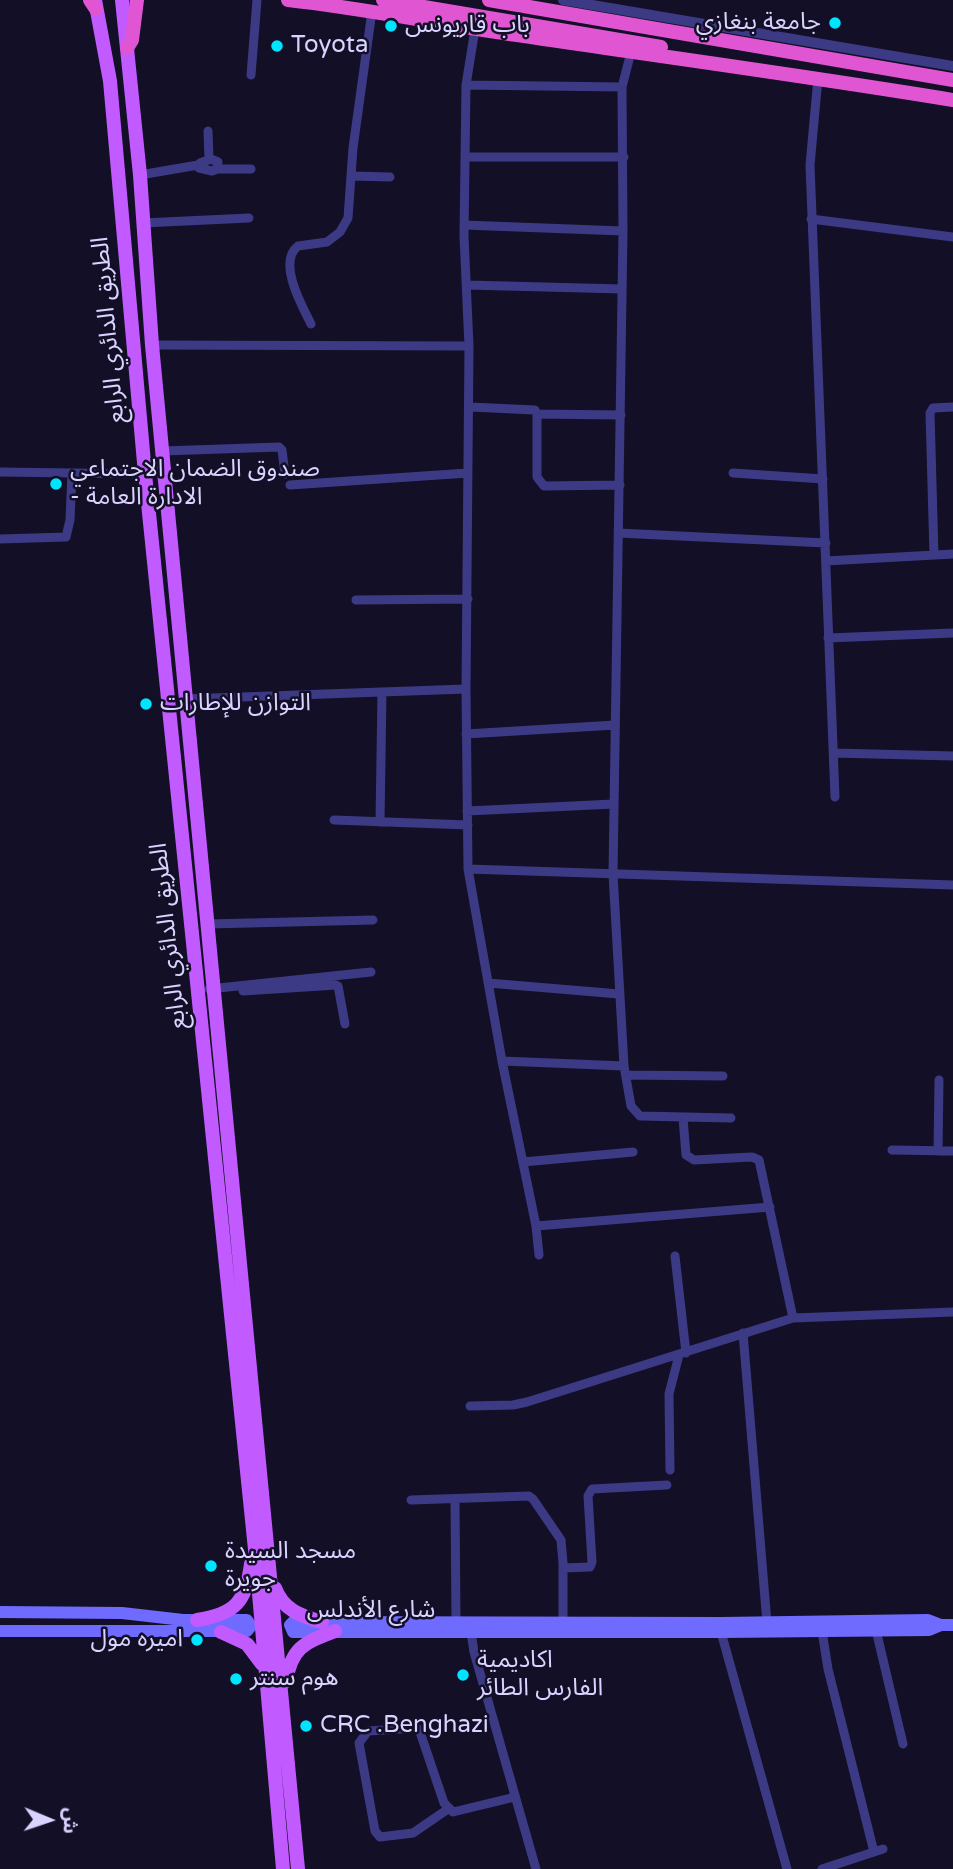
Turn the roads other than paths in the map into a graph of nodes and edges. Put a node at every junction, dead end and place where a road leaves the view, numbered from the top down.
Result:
1 (121, 0) edge
2 (137, 0) edge
3 (257, 0) edge
4 (288, 0) edge
5 (489, 0) edge
6 (563, 0) edge
7 (94, 3) edge
8 (377, 5) edge
9 (475, 29) junction
10 (127, 48) junction
11 (631, 52) junction
12 (953, 66) edge
13 (743, 67) junction
14 (130, 75) junction
15 (251, 75) dead end
16 (110, 77) junction
17 (818, 78) junction
18 (953, 80) edge
19 (466, 85) junction
20 (622, 87) junction
21 (953, 100) edge
22 (208, 131) dead end
23 (465, 157) junction
24 (624, 157) junction
25 (209, 159) junction
26 (198, 165) junction
27 (217, 169) junction
28 (251, 169) dead end
29 (140, 175) junction
30 (352, 176) junction
31 (390, 177) dead end
32 (249, 218) dead end
33 (811, 219) junction
34 (144, 223) junction
35 (464, 225) junction
36 (623, 231) junction
37 (953, 237) edge
38 (467, 285) junction
39 (622, 289) junction
40 (311, 324) dead end
41 (152, 345) junction
42 (469, 346) junction
43 (470, 407) junction
44 (953, 407) edge
45 (537, 414) junction
46 (621, 415) junction
47 (163, 451) junction
48 (0, 472) edge
49 (72, 473) junction
50 (468, 473) junction
51 (733, 473) dead end
52 (145, 474) junction
53 (285, 474) dead end
54 (823, 479) junction
55 (290, 485) dead end
56 (620, 485) junction
57 (618, 533) junction
58 (0, 538) edge
59 (826, 544) junction
60 (953, 554) edge
61 (933, 555) junction
62 (825, 561) junction
63 (468, 599) junction
64 (356, 600) dead end
65 (953, 634) edge
66 (828, 638) junction
67 (466, 689) junction
68 (382, 692) junction
69 (185, 699) junction
70 (615, 725) junction
71 (466, 734) junction
72 (173, 751) junction
73 (191, 752) junction
74 (834, 753) junction
75 (953, 756) edge
76 (835, 797) dead end
77 (614, 804) junction
78 (467, 811) junction
79 (334, 820) dead end
80 (380, 822) junction
81 (468, 825) junction
82 (468, 869) junction
83 (612, 874) junction
84 (953, 885) edge
85 (373, 920) dead end
86 (208, 924) junction
87 (371, 972) dead end
88 (488, 983) junction
89 (198, 990) junction
90 (214, 993) junction
91 (619, 994) junction
92 (345, 1024) dead end
93 (502, 1062) junction
94 (625, 1070) junction
95 (723, 1076) dead end
96 (939, 1080) dead end
97 (683, 1118) junction
98 (731, 1118) dead end
99 (892, 1150) dead end
100 (938, 1151) junction
101 (953, 1151) edge
102 (633, 1152) dead end
103 (523, 1162) junction
104 (770, 1207) junction
105 (536, 1226) junction
106 (539, 1255) dead end
107 (675, 1256) dead end
108 (953, 1312) edge
109 (793, 1318) junction
110 (743, 1333) junction
111 (682, 1354) junction
112 (470, 1406) dead end
113 (670, 1470) dead end
114 (667, 1485) dead end
115 (455, 1499) junction
116 (411, 1500) dead end
117 (254, 1538) junction
118 (563, 1568) junction
119 (271, 1578) junction
120 (0, 1612) edge
121 (48, 1612) junction
122 (197, 1620) junction
123 (563, 1621) junction
124 (322, 1622) junction
125 (456, 1622) junction
126 (767, 1623) junction
127 (947, 1625) edge
128 (537, 1626) junction
129 (876, 1630) junction
130 (0, 1631) edge
131 (48, 1631) junction
132 (822, 1631) junction
133 (221, 1632) junction
134 (335, 1632) junction
135 (471, 1632) junction
136 (721, 1632) junction
137 (265, 1669) junction
138 (283, 1696) junction
139 (903, 1744) dead end
140 (515, 1797) junction
141 (448, 1809) junction
142 (283, 1869) edge
143 (298, 1869) edge
144 (536, 1869) edge
145 (787, 1869) edge
146 (822, 1869) edge

1 - 10 main road, الطريق الدائري الرابع
2 - 10 highway
3 - 15 street
4 - 8 highway
5 - 18 highway
6 - 12 street
7 - 16 main road, الطريق الدائري الرابع
8 - 9 highway
8 - 13 highway
8 - 30 street
9 - 11 highway
9 - 19 street
10 - 14 main road, الطريق الدائري الرابع
11 - 13 highway
11 - 20 street
13 - 17 highway
14 - 16 main road
14 - 29 main road, الطريق الدائري الرابع
16 - 52 main road, الطريق الدائري الرابع
17 - 21 highway
17 - 33 street
19 - 20 street
19 - 23 street
20 - 24 street
22 - 25 street
23 - 24 street
23 - 35 street
24 - 36 street
25 - 26 street
25 - 27 street
26 - 27 street
26 - 29 street
27 - 28 street
29 - 34 main road, الطريق الدائري الرابع
30 - 31 street
30 - 40 street
32 - 34 street
33 - 37 street
33 - 54 street
34 - 41 main road, الطريق الدائري الرابع
35 - 36 street
35 - 38 street
36 - 39 street
38 - 39 street
38 - 42 street
39 - 46 street
41 - 42 street
41 - 47 main road, الطريق الدائري الرابع
42 - 43 street
43 - 45 street
43 - 50 street
44 - 61 street
45 - 46 street
45 - 56 street
46 - 56 street
47 - 53 street
47 - 69 main road, الطريق الدائري الرابع
48 - 49 street
49 - 52 street
49 - 58 street
50 - 55 street
50 - 63 street
51 - 54 street
52 - 72 main road, الطريق الدائري الرابع
54 - 59 street
56 - 57 street
57 - 59 street
57 - 70 street
59 - 62 street
60 - 61 street
61 - 62 street
62 - 66 street
63 - 64 street
63 - 67 street
65 - 66 street
66 - 74 street
67 - 68 street
67 - 71 street
68 - 69 street
68 - 80 street
69 - 73 main road, الطريق الدائري الرابع
70 - 71 street
70 - 77 street
71 - 78 street
72 - 73 main road
72 - 89 main road, الطريق الدائري الرابع
73 - 86 main road, الطريق الدائري الرابع
74 - 75 street
74 - 76 street
77 - 78 street
77 - 83 street
78 - 81 street
79 - 80 street
80 - 81 street
81 - 82 street
82 - 83 street
82 - 88 street
83 - 84 street
83 - 91 street
85 - 86 street
86 - 90 main road, الطريق الدائري الرابع
87 - 90 street
88 - 91 street
88 - 93 street
89 - 90 street
89 - 117 main road, الطريق الدائري الرابع
90 - 92 street
90 - 119 main road, الطريق الدائري الرابع
91 - 94 street
93 - 94 street
93 - 103 street
94 - 95 street
94 - 97 street
96 - 100 street
97 - 98 street
97 - 104 street
99 - 100 street
100 - 101 street
102 - 103 street
103 - 105 street
104 - 105 street
104 - 109 street
105 - 106 street
107 - 111 street
108 - 109 street
109 - 110 street
110 - 111 street
110 - 126 street
111 - 112 street
111 - 113 street
114 - 118 street
115 - 116 street
115 - 118 street
115 - 125 street
117 - 122 main road
117 - 137 main road, الطريق الدائري الرابع
118 - 123 street
119 - 124 main road
119 - 138 main road, الطريق الدائري الرابع
120 - 121 main road
121 - 122 main road
121 - 131 main road
122 - 133 main road
123 - 126 main road, شارع الأندلس
123 - 128 main road, شارع الأندلس
124 - 125 main road, شارع الأندلس
124 - 134 main road, شارع الأندلس
125 - 128 main road, شارع الأندلس
126 - 127 main road, شارع الأندلس
127 - 129 main road, شارع الأندلس
128 - 135 main road, شارع الأندلس
128 - 136 main road, شارع الأندلس
129 - 132 main road, شارع الأندلس
129 - 139 street
130 - 131 main road
131 - 133 main road
132 - 136 main road, شارع الأندلس
132 - 146 street
133 - 137 main road
134 - 135 main road, شارع الأندلس
134 - 138 main road
135 - 140 street
136 - 145 street
137 - 142 main road, الطريق الدائري الرابع
138 - 143 main road, الطريق الدائري الرابع
140 - 141 street
140 - 144 street
141 - 141 street

